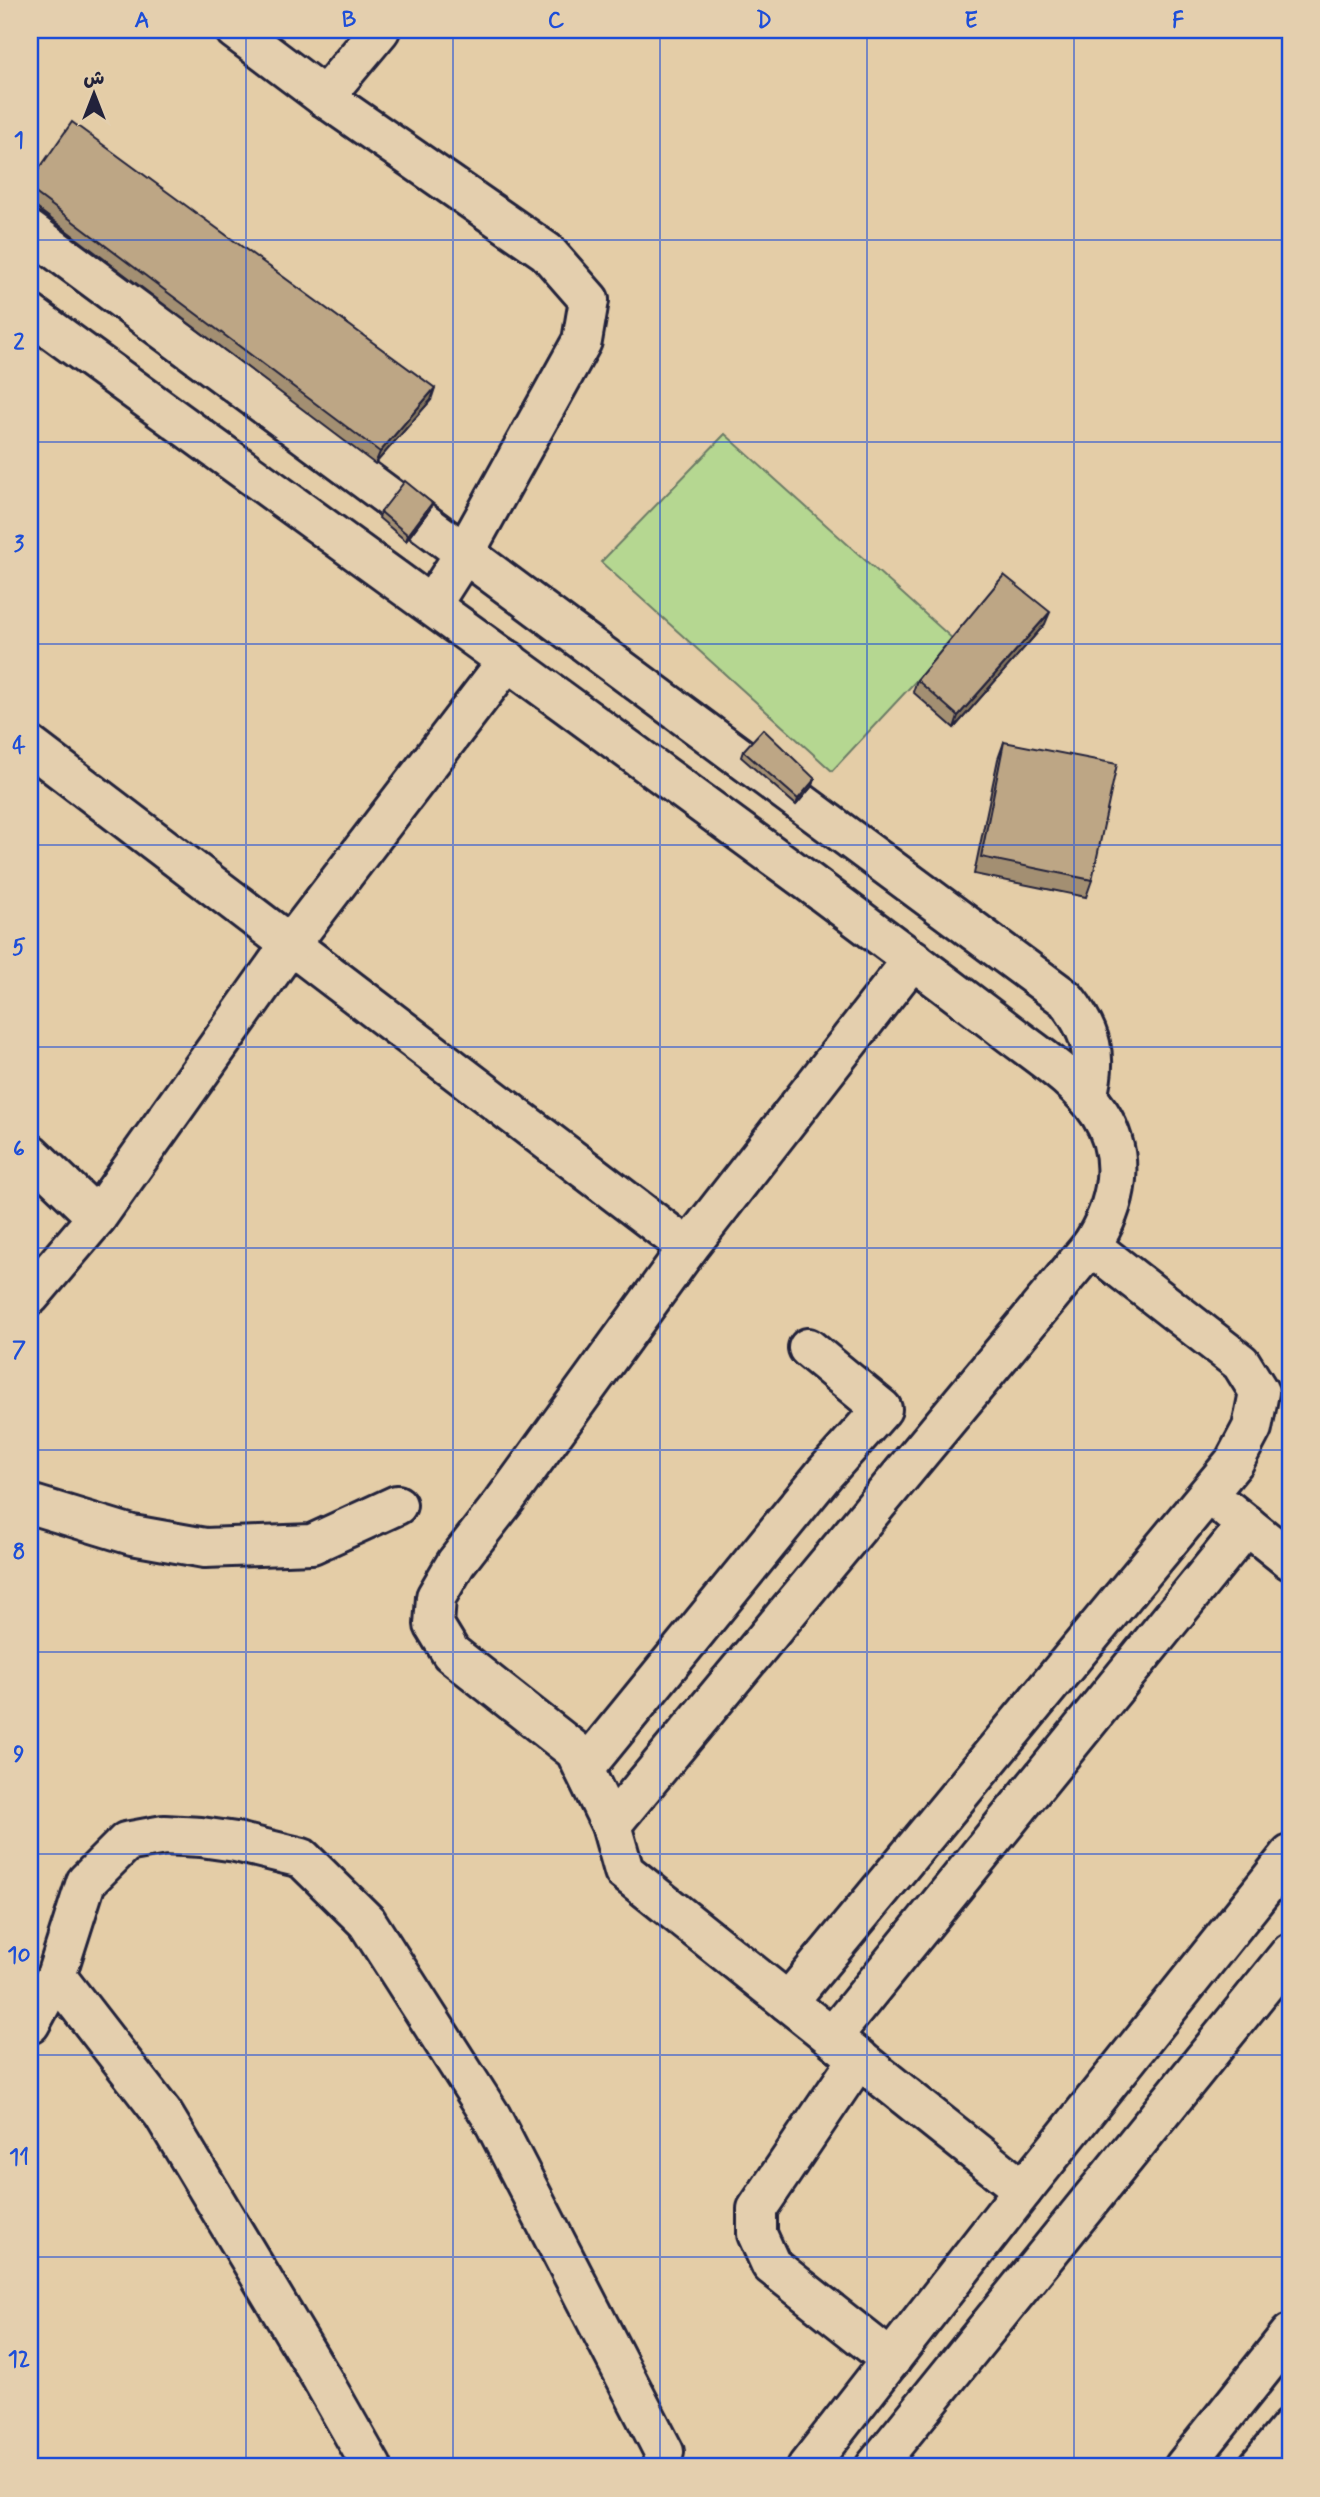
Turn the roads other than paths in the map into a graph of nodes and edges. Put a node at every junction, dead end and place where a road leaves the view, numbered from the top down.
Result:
1 (235, 30) edge
2 (380, 30) edge
3 (324, 97) junction
4 (30, 231) edge
5 (30, 314) edge
6 (464, 554) junction
7 (432, 604) junction
8 (508, 660) junction
9 (35, 762) edge
10 (290, 945) junction
11 (913, 959) junction
12 (1087, 1097) junction
13 (30, 1153) edge
14 (97, 1217) junction
15 (1091, 1246) junction
16 (688, 1248) junction
17 (30, 1296) edge
18 (808, 1348) dead end
19 (1208, 1493) junction
20 (30, 1504) edge
21 (397, 1505) dead end
22 (1247, 1525) junction
23 (1290, 1560) edge
24 (584, 1769) junction
25 (611, 1825) junction
26 (1290, 1855) edge
27 (1290, 1953) edge
28 (55, 1976) junction
29 (788, 2002) junction
30 (30, 2024) edge
31 (846, 2047) junction
32 (1023, 2190) junction
33 (1290, 2334) edge
34 (891, 2360) junction
35 (1290, 2428) edge
36 (664, 2452) dead end
37 (372, 2467) edge
38 (807, 2467) edge
39 (875, 2467) edge
40 (1184, 2467) edge
41 (1258, 2467) edge

1 - 3 street
2 - 3 street
3 - 6 street
4 - 6 street
5 - 7 street
6 - 7 street
6 - 12 street
7 - 8 street
8 - 10 street
8 - 11 street
9 - 10 street
10 - 14 street
10 - 16 street
11 - 12 street
11 - 16 street
12 - 15 street
13 - 14 street
14 - 17 street
15 - 19 street
15 - 25 street
16 - 24 street
18 - 24 street
19 - 22 street
19 - 29 street
20 - 21 street
22 - 23 street
22 - 31 street
24 - 25 street
25 - 29 street
26 - 32 street
27 - 39 street
28 - 30 street
28 - 36 street
28 - 37 street
29 - 31 street
31 - 32 street
31 - 34 street
32 - 34 street
33 - 40 street
34 - 38 street
35 - 41 street

